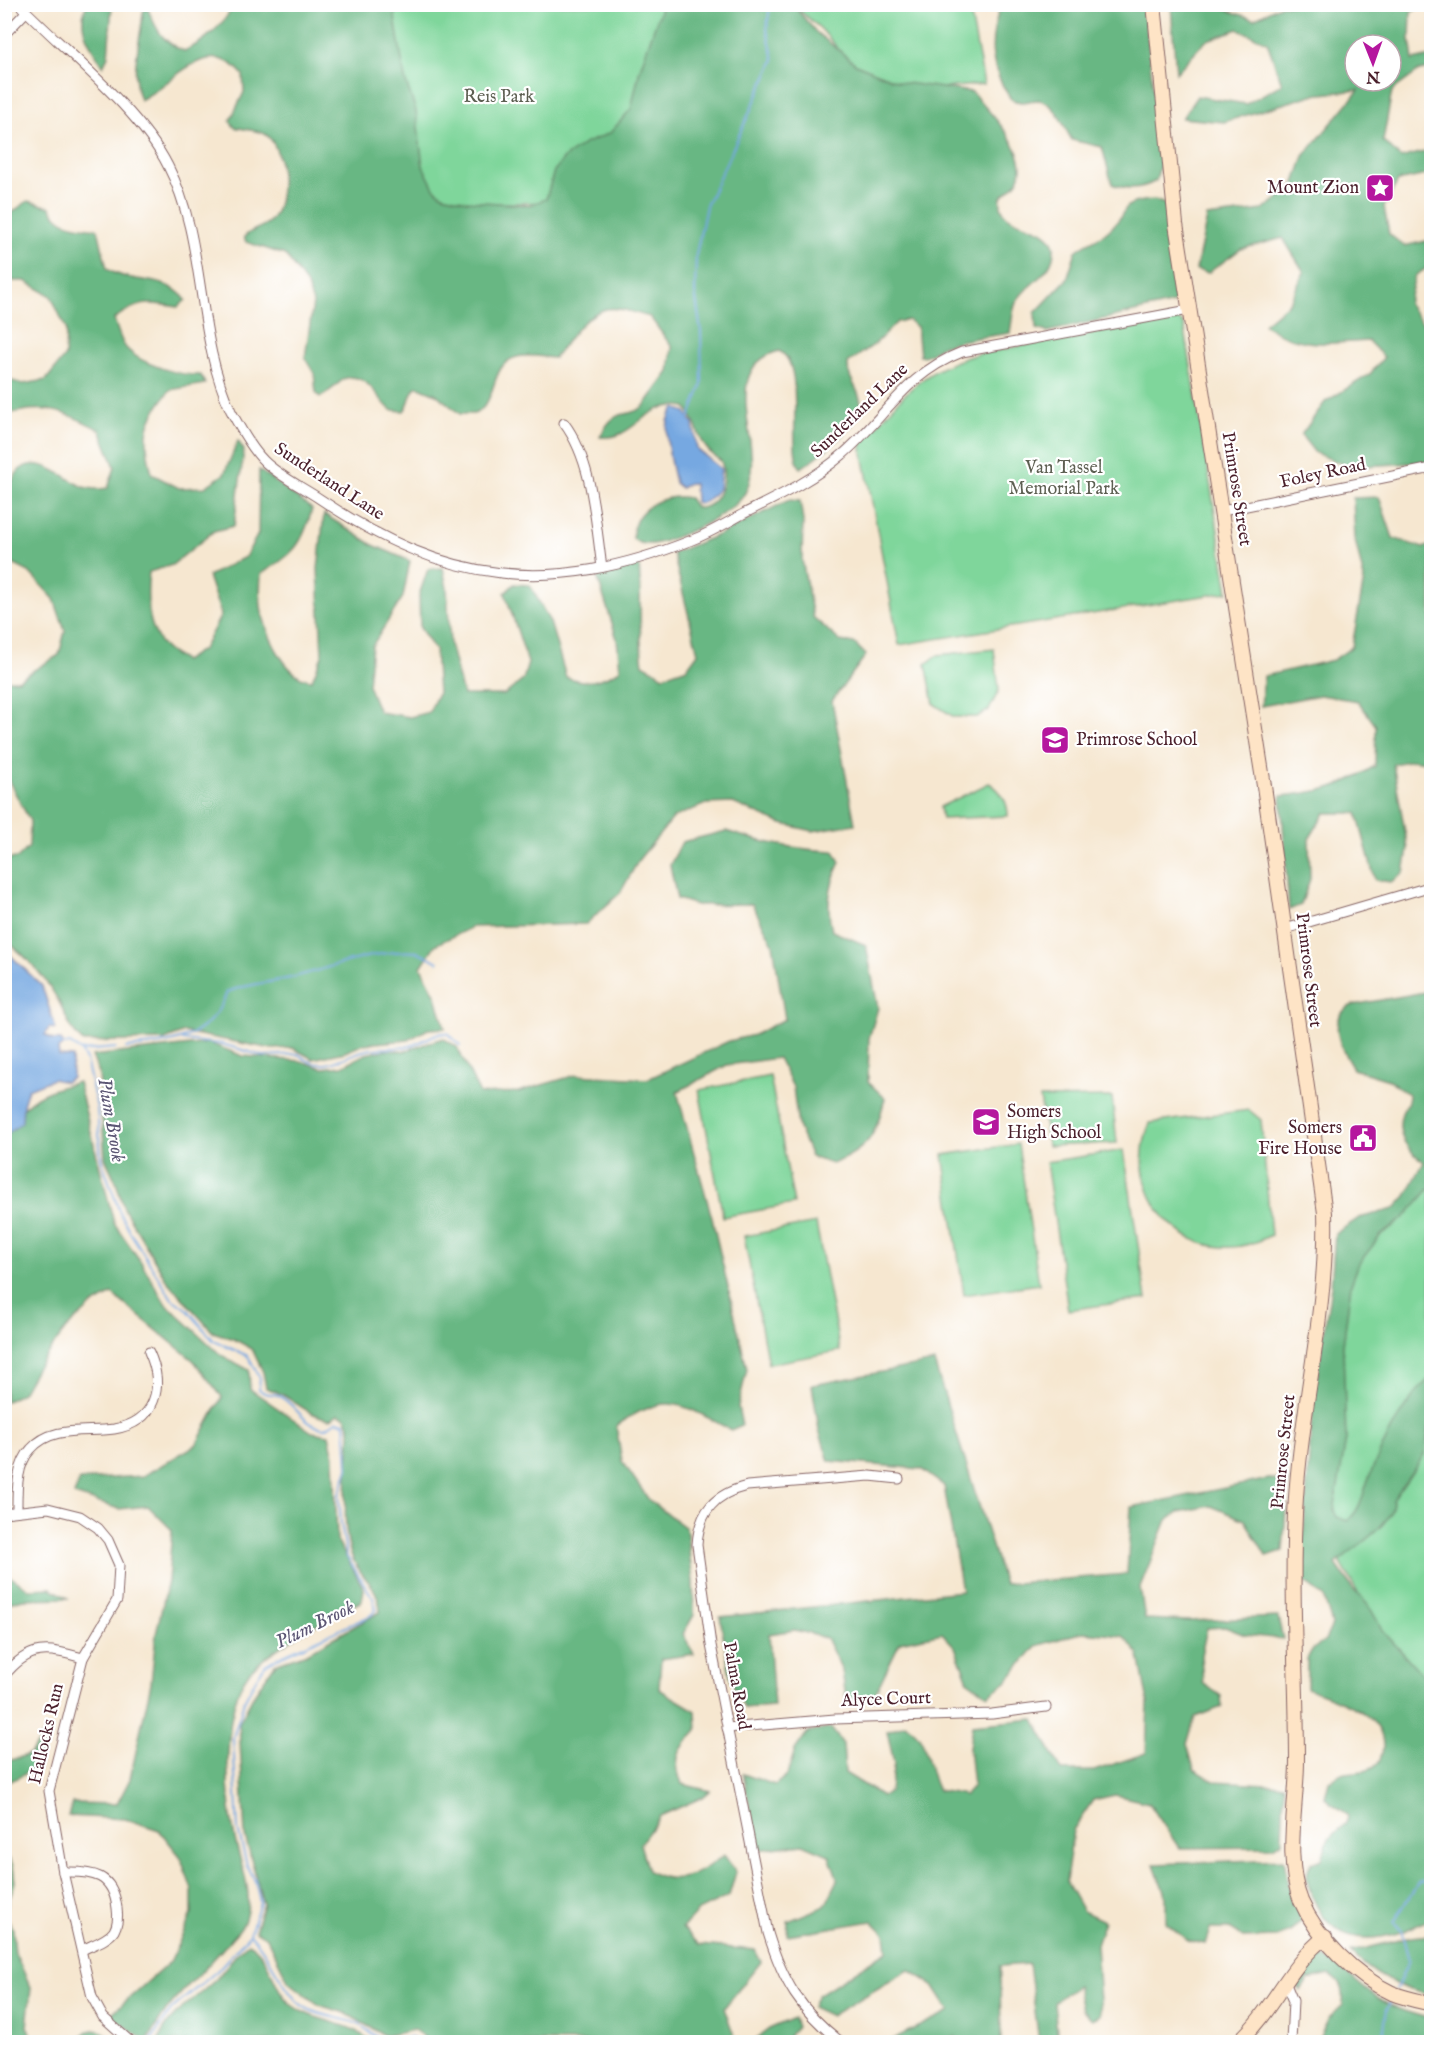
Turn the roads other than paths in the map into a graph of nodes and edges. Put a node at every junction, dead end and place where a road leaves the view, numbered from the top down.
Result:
1 (1154, 4) edge
2 (23, 8) edge
3 (4, 35) edge
4 (1189, 310) junction
5 (564, 423) dead end
6 (1431, 468) edge
7 (1222, 511) junction
8 (602, 567) junction
9 (1431, 886) edge
10 (1285, 929) junction
11 (149, 1352) dead end
12 (899, 1479) dead end
13 (17, 1510) junction
14 (4, 1513) edge
15 (83, 1658) junction
16 (4, 1676) edge
17 (1046, 1707) dead end
18 (727, 1728) junction
19 (63, 1872) junction
20 (1325, 1937) junction
21 (82, 1950) junction
22 (1285, 1982) junction
23 (1431, 2004) edge
24 (131, 2043) edge
25 (841, 2043) edge
26 (1238, 2043) edge
27 (1291, 2043) edge

1 - 4 main road, Primrose Street
2 - 3 street
2 - 8 street, Sunderland Lane
4 - 7 main road, Primrose Street
4 - 8 street, Sunderland Lane
5 - 8 street
6 - 7 street, Foley Road
7 - 10 main road, Primrose Street
9 - 10 street
10 - 20 main road, Primrose Street
11 - 13 street
12 - 18 street, Palma Road
13 - 14 street, Hallocks Run
13 - 15 street, Hallocks Run
15 - 16 street
15 - 19 street, Hallocks Run
17 - 18 street, Alyce Court
18 - 25 street, Palma Road
19 - 21 street, Hallocks Run
19 - 21 street
20 - 22 main road
20 - 23 main road, Primrose Street
21 - 24 street, Hallocks Run
22 - 26 main road
22 - 27 street

